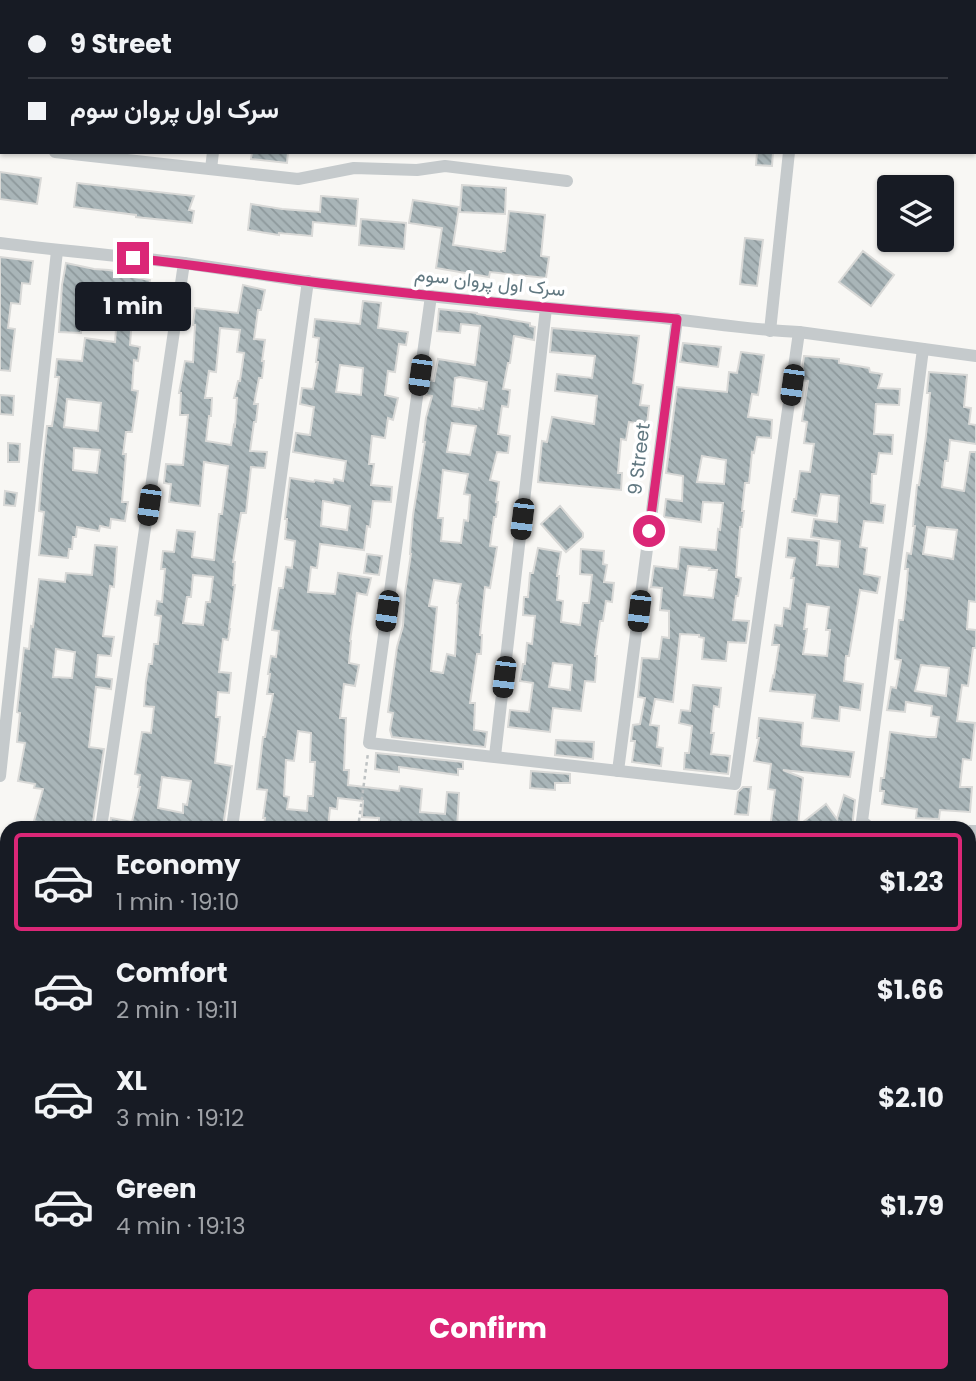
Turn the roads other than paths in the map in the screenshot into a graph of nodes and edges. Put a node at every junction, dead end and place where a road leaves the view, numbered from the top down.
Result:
1 (94, 154) edge
2 (213, 154) edge
3 (789, 154) edge
4 (211, 169) junction
5 (567, 181) dead end
6 (0, 243) edge
7 (57, 251) junction
8 (184, 263) junction
9 (308, 281) junction
10 (431, 296) junction
11 (546, 308) junction
12 (677, 319) junction
13 (770, 331) junction
14 (799, 332) junction
15 (923, 349) junction
16 (976, 356) edge
17 (495, 756) junction
18 (618, 771) junction
19 (0, 776) edge
20 (102, 821) edge
21 (233, 821) edge
22 (862, 821) edge

1 - 4 street
2 - 4 street
3 - 13 street
4 - 5 street
6 - 7 street, سرک اول پروان سوم
7 - 8 street, سرک اول پروان سوم
7 - 19 street
8 - 9 street, سرک اول پروان سوم
8 - 20 street
9 - 10 street, سرک اول پروان سوم
9 - 21 street
10 - 11 street, سرک اول پروان سوم
10 - 17 street
11 - 12 street, سرک اول پروان سوم
11 - 17 street
12 - 13 street, سرک اول پروان سوم
12 - 18 street, 9 Street
13 - 14 street, سرک اول پروان سوم
14 - 15 street, سرک اول پروان سوم
14 - 18 street
15 - 16 street, سرک اول پروان سوم
15 - 22 street
17 - 18 street

